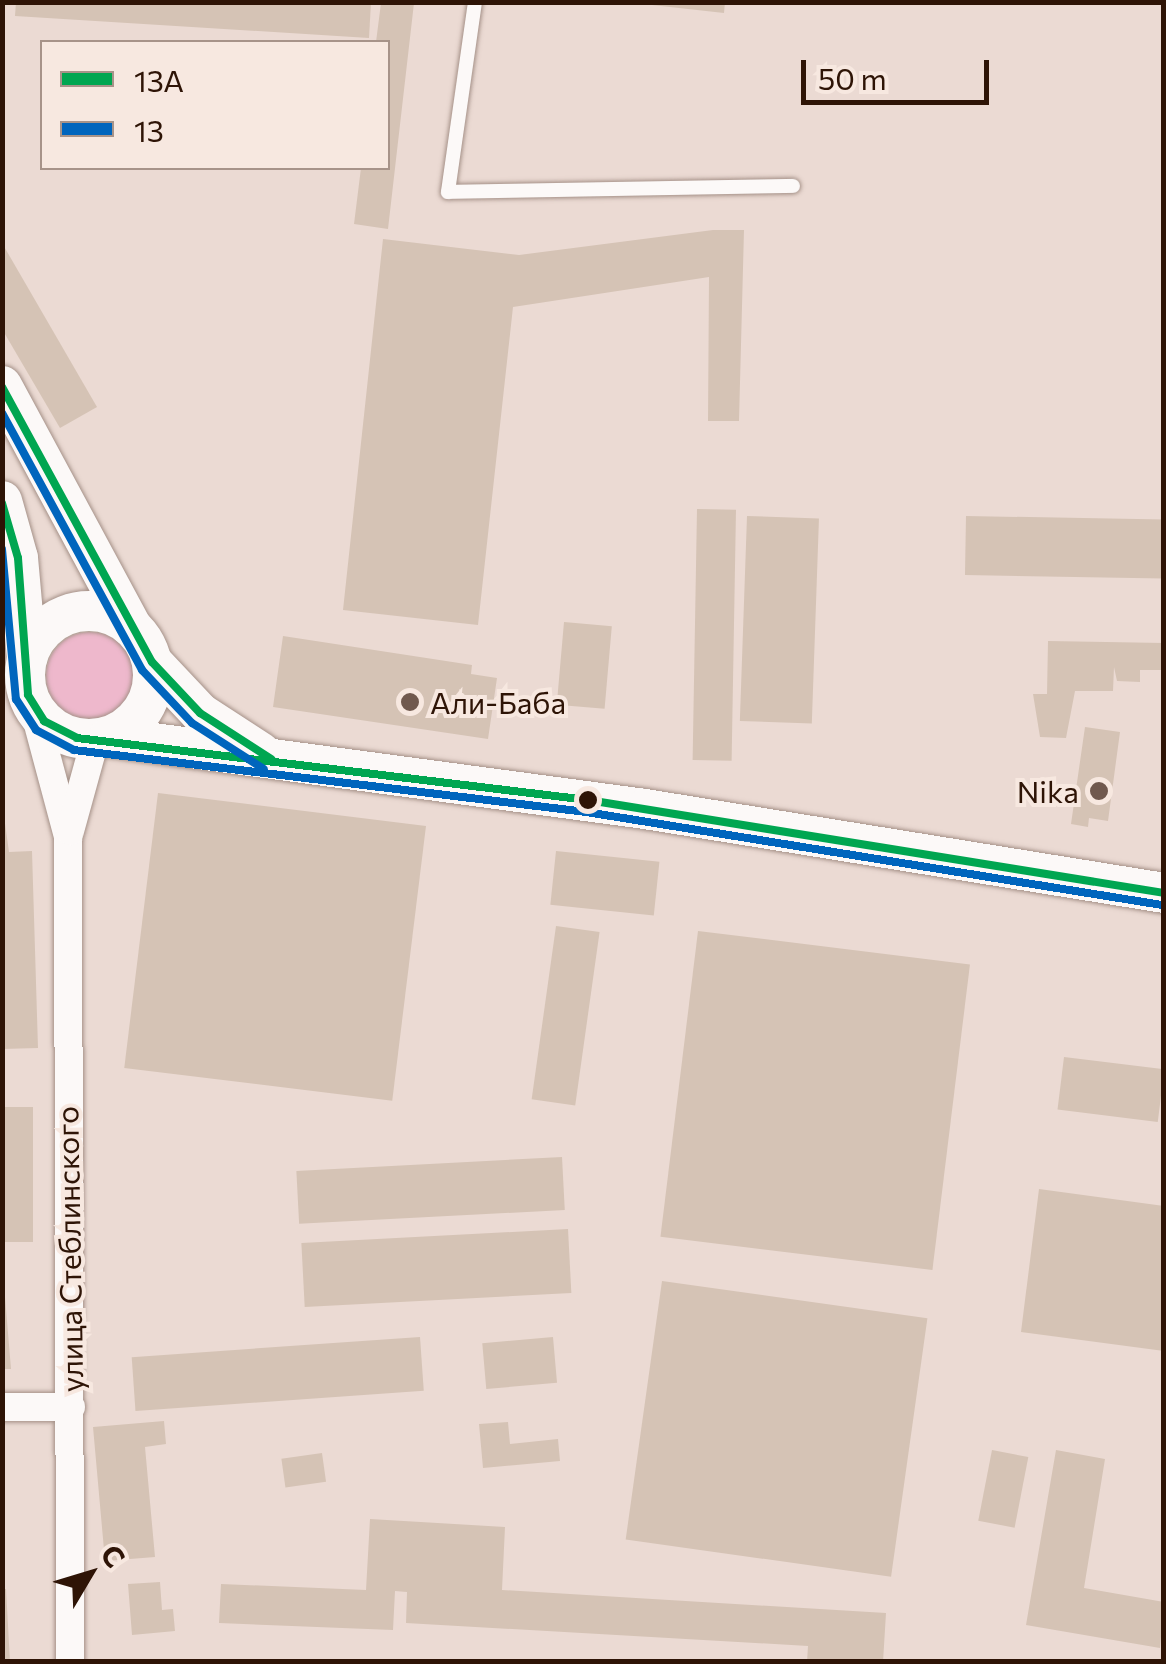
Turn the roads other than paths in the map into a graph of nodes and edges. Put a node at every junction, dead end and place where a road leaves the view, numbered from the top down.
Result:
1 (475, 2) edge
2 (793, 186) dead end
3 (2, 386) edge
4 (2, 501) edge
5 (142, 645) junction
6 (27, 658) junction
7 (33, 706) junction
8 (102, 738) junction
9 (272, 760) junction
10 (68, 837) junction
11 (1164, 893) edge
12 (71, 1406) junction
13 (2, 1407) edge
14 (70, 1662) edge

1 - 2 lane
3 - 5 main road
4 - 6 main road
5 - 6 main road
5 - 8 main road
5 - 9 main road
6 - 7 main road
7 - 8 main road
7 - 10 street
8 - 9 main road
8 - 10 street
9 - 11 main road
10 - 12 street, улица Стеблинского
12 - 13 street
12 - 14 street, улица Стеблинского

